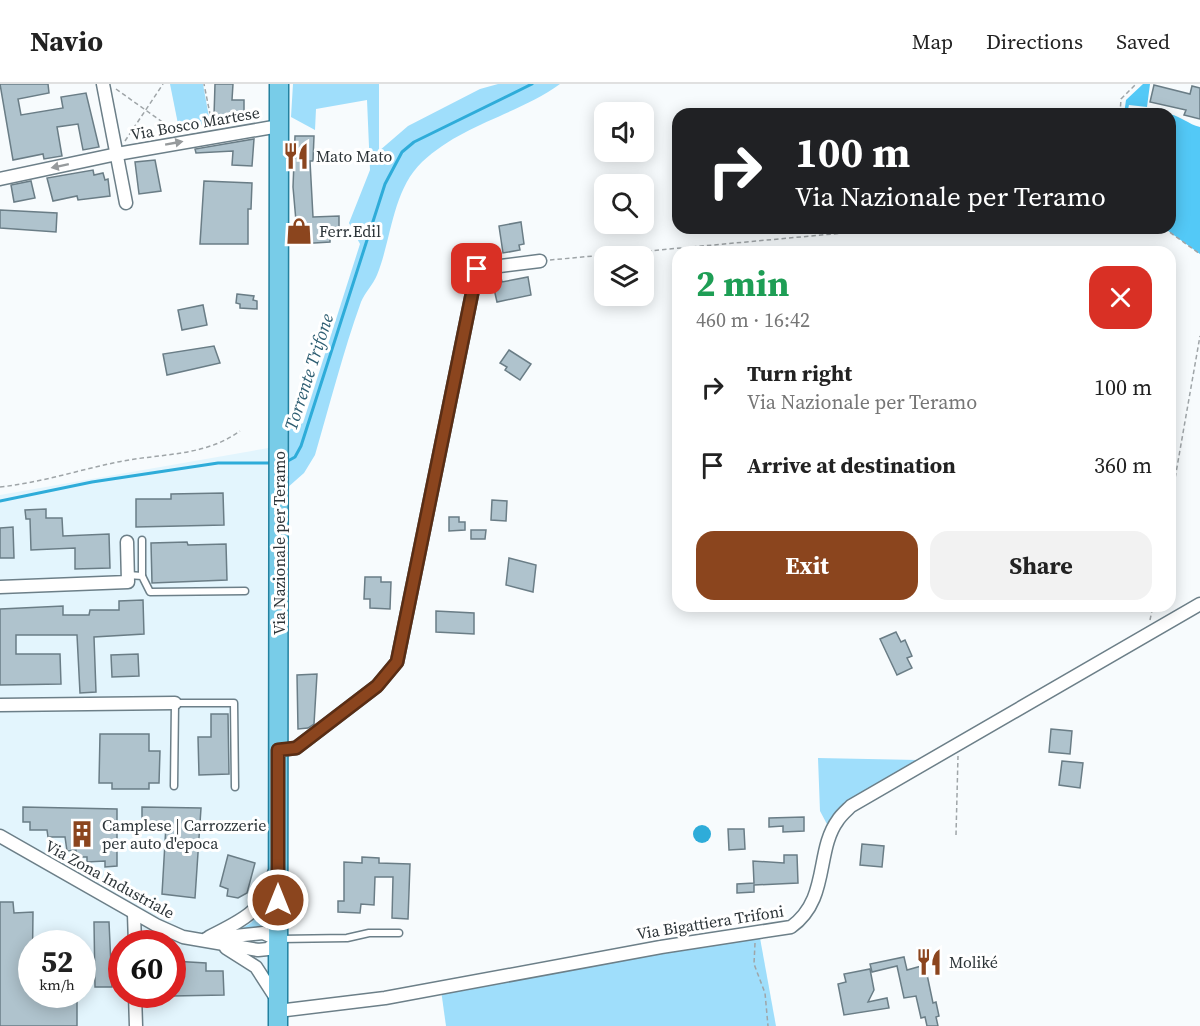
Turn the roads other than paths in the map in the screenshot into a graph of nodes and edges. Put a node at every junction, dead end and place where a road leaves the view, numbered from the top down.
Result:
1 (279, 84) edge
2 (107, 85) edge
3 (279, 126) junction
4 (120, 149) junction
5 (0, 179) edge
6 (126, 203) dead end
7 (540, 261) road end
8 (142, 540) dead end
9 (127, 542) dead end
10 (128, 575) junction
11 (142, 576) junction
12 (0, 587) edge
13 (245, 591) dead end
14 (1200, 604) edge
15 (175, 703) junction
16 (0, 705) edge
17 (278, 750) junction
18 (174, 786) dead end
19 (235, 787) dead end
20 (1, 837) edge
21 (278, 860) junction
22 (134, 914) junction
23 (135, 930) edge
24 (399, 933) dead end
25 (206, 939) junction
26 (279, 939) junction
27 (135, 1008) edge
28 (278, 1013) edge
29 (136, 1026) edge

1 - 3 main road, Via Nazionale per Teramo
2 - 4 street
4 -> 3 street, Via Bosco Martese
3 - 17 main road, Via Nazionale per Teramo
4 -> 5 street, Via Bosco Martese
4 - 6 street
7 - 17 street
8 - 11 lane
9 - 10 street
10 - 11 lane
10 - 12 street
11 - 13 lane
14 - 28 street, Via Bigattiera Trifoni
15 - 16 street
15 - 18 lane
15 - 19 lane
17 - 21 main road, Via Nazionale per Teramo
20 - 22 street, Via Zona Industriale
21 - 25 street
21 - 26 main road, Via Nazionale per Teramo
22 - 23 street
22 - 25 street, Via Zona Industriale
24 - 26 lane
25 - 26 street
25 - 28 street
26 - 28 main road, Via Nazionale per Teramo
27 - 29 street

